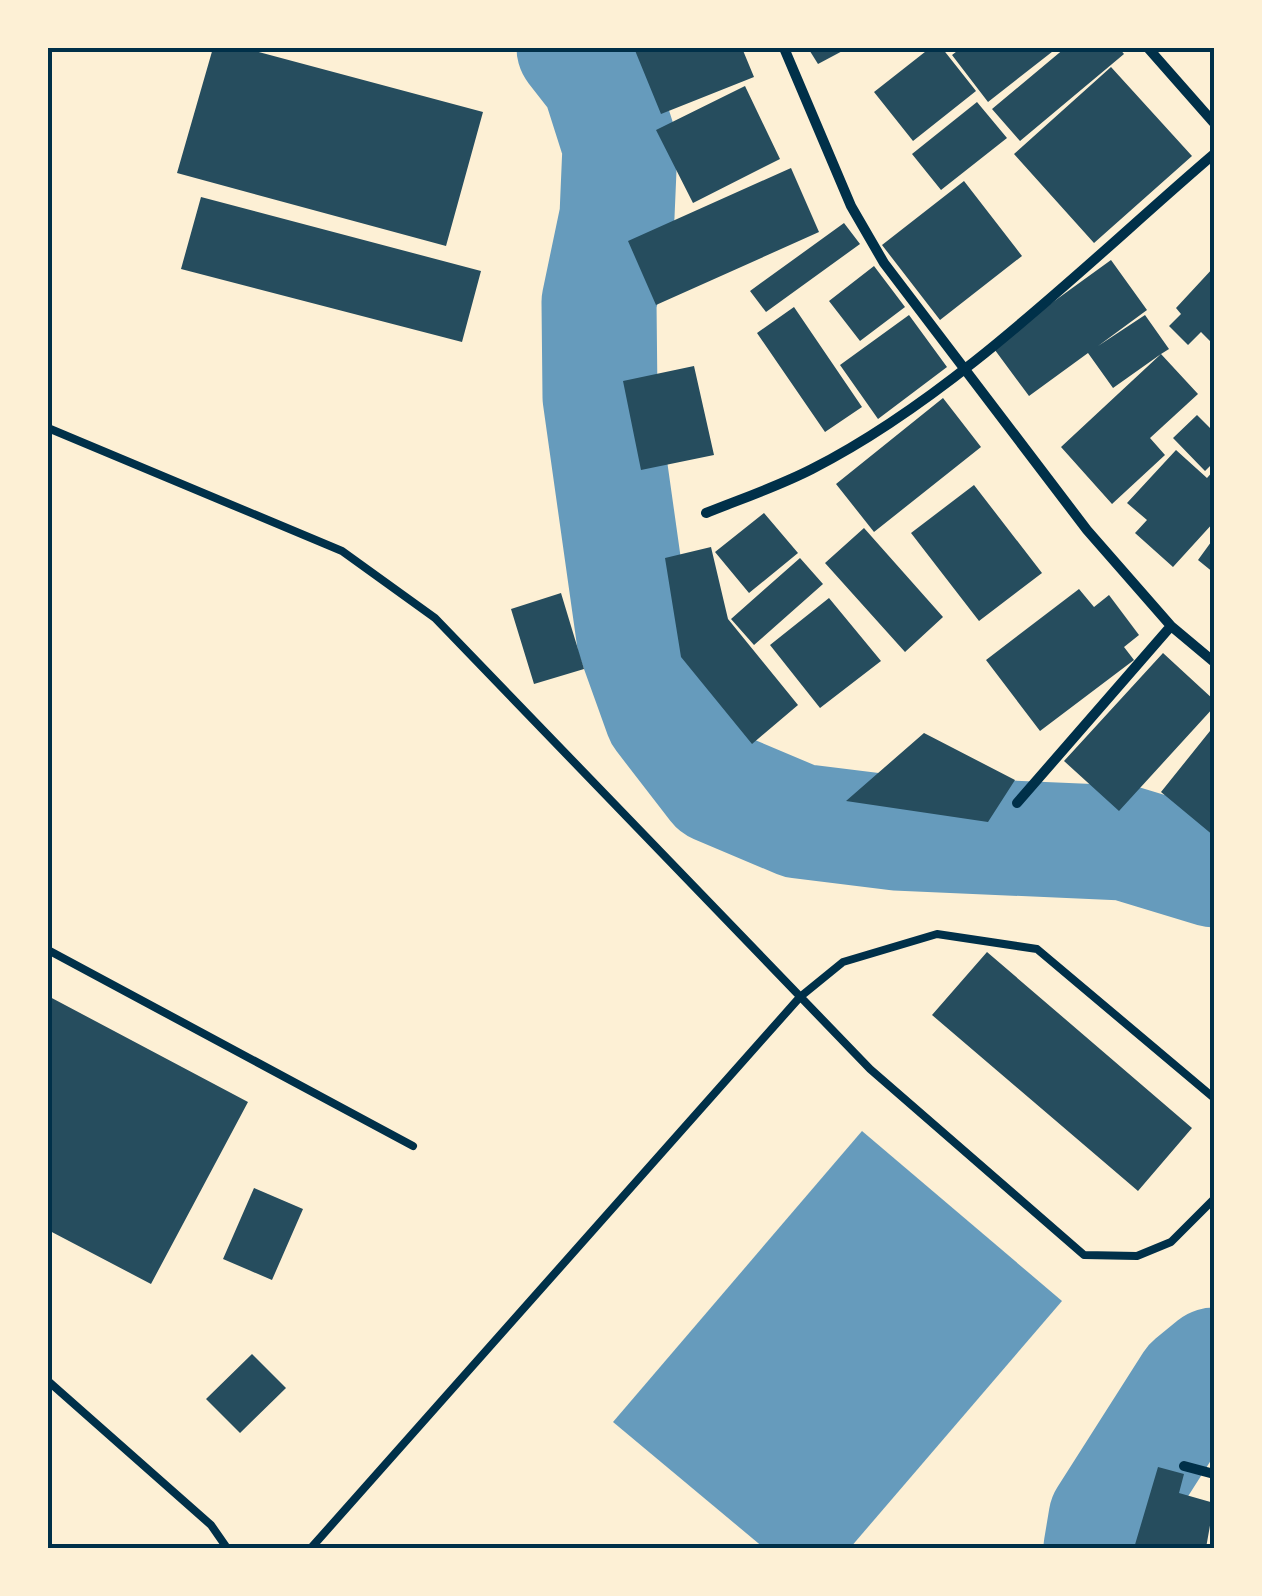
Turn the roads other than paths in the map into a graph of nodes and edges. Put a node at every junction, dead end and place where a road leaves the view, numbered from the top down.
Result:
1 (784, 48) edge
2 (1148, 48) edge
3 (1214, 122) edge
4 (1214, 154) edge
5 (964, 368) junction
6 (48, 428) edge
7 (706, 513) dead end
8 (1171, 626) junction
9 (1214, 662) edge
10 (1018, 803) dead end
11 (48, 950) edge
12 (800, 997) junction
13 (1214, 1098) edge
14 (413, 1146) dead end
15 (1214, 1199) edge
16 (48, 1381) edge
17 (1184, 1466) dead end
18 (1214, 1474) edge
19 (227, 1548) edge
20 (311, 1548) edge

1 - 5 street
2 - 3 street
4 - 5 street
5 - 7 street
5 - 8 street
6 - 12 lane
8 - 9 street
8 - 10 street
11 - 14 lane
12 - 13 lane
12 - 15 lane
12 - 20 lane
16 - 19 lane
17 - 18 street

